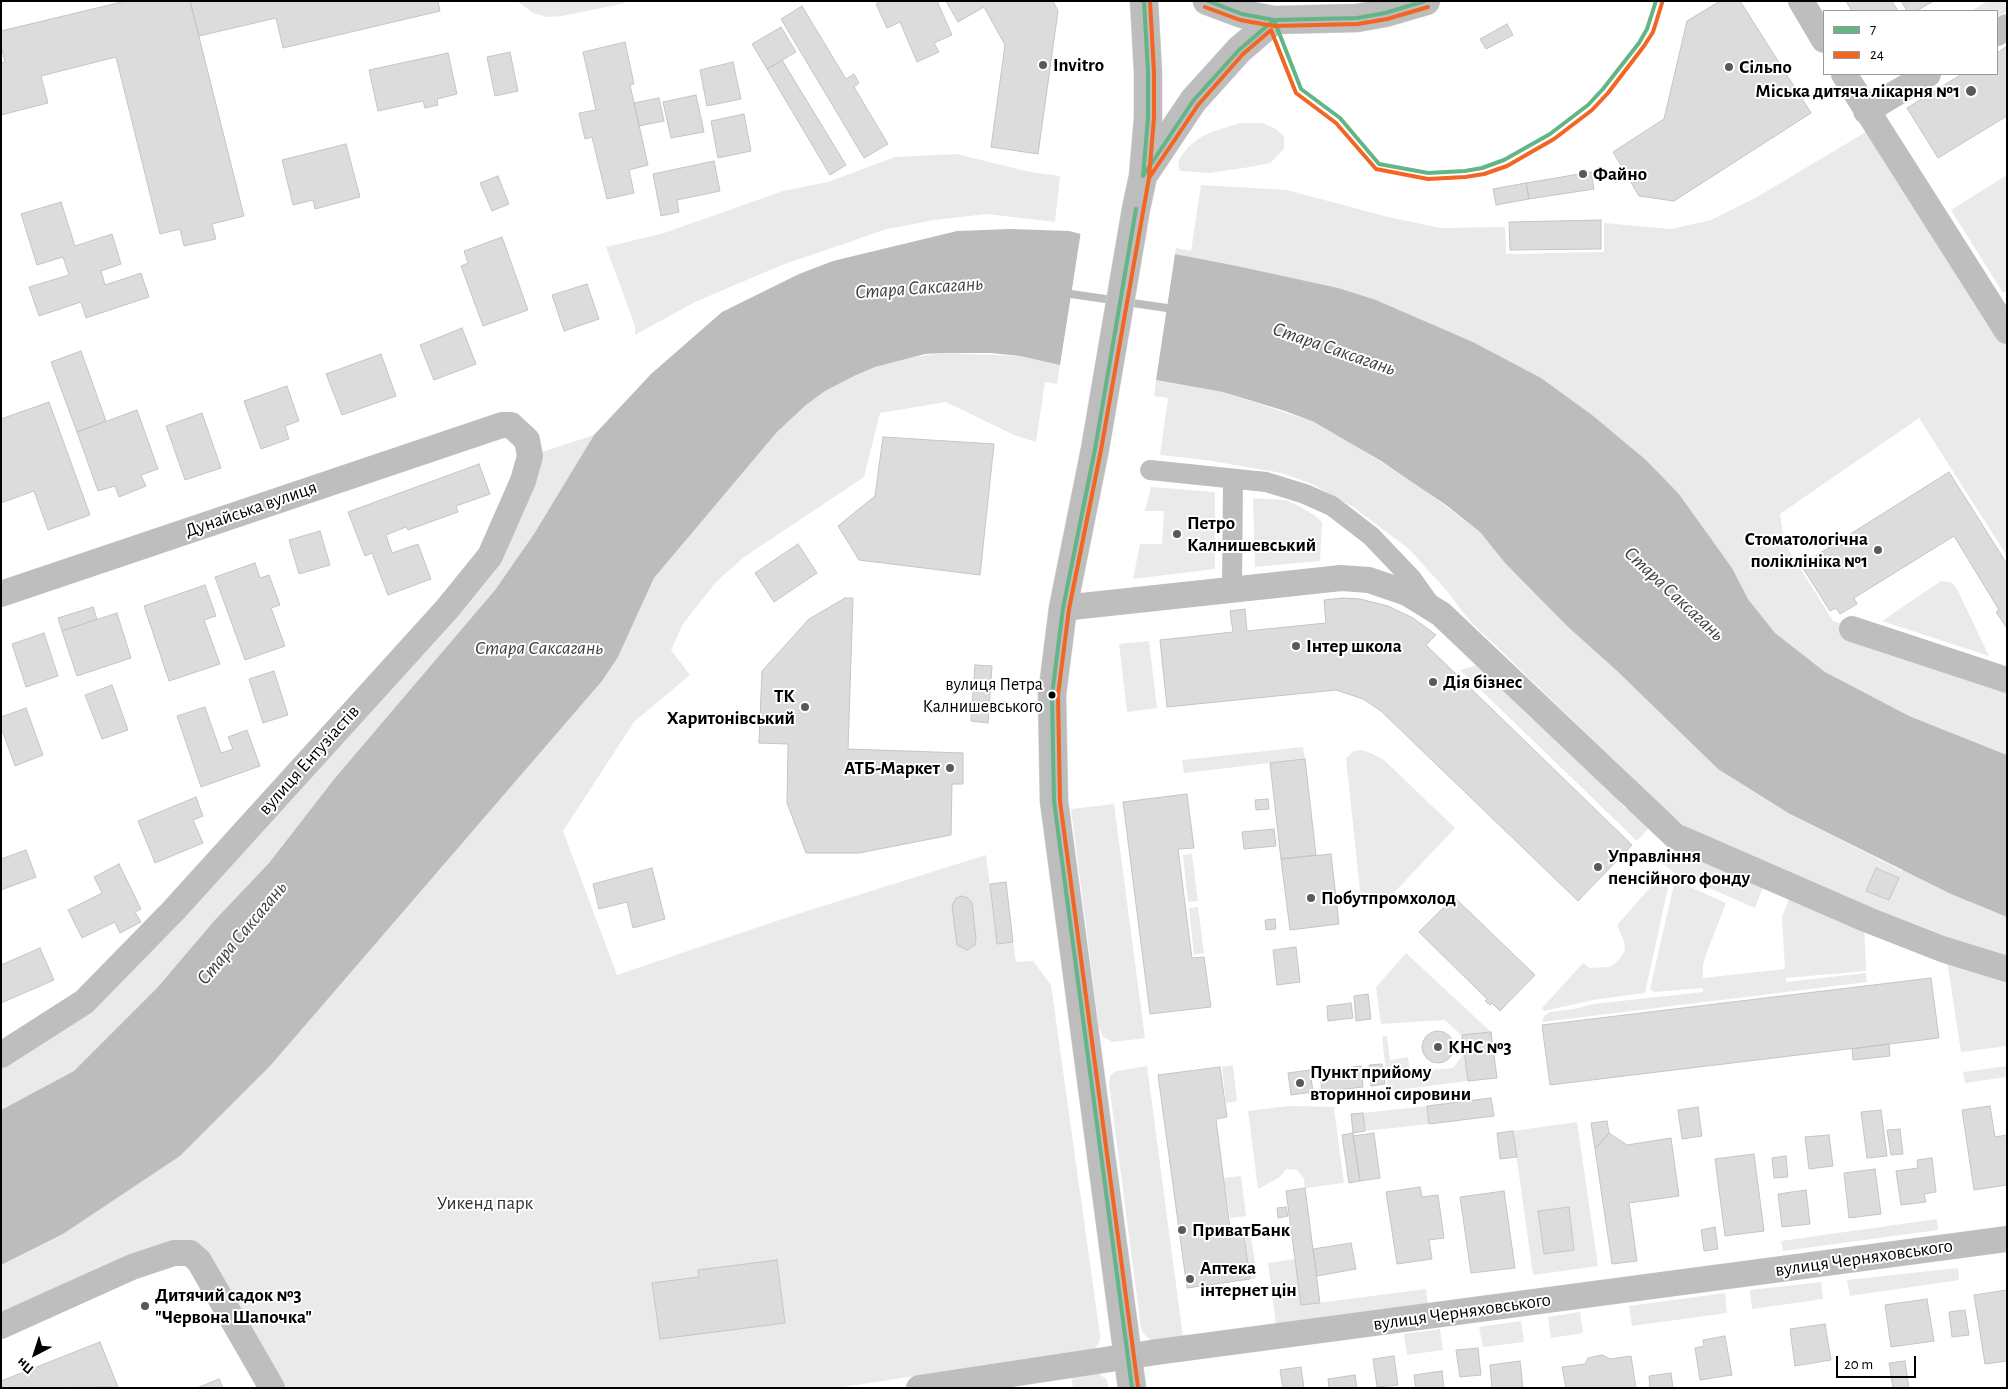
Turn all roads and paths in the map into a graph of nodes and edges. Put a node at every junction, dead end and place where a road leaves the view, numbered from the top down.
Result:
1 (1144, 1) edge
2 (1207, 1) edge
3 (1426, 1) edge
4 (1801, 1) edge
5 (1274, 20) junction
6 (1823, 38) edge
7 (1845, 75) edge
8 (1926, 75) edge
9 (1866, 111) junction
10 (1143, 176) junction
11 (2007, 331) edge
12 (502, 425) joint
13 (1150, 470) dead end
14 (1233, 479) junction
15 (1232, 589) junction
16 (1, 594) edge
17 (1064, 608) junction
18 (1433, 608) junction
19 (1852, 629) dead end
20 (2007, 680) edge
21 (2007, 970) edge
22 (1, 1055) edge
23 (2007, 1239) edge
24 (1, 1326) edge
25 (1128, 1356) junction
26 (272, 1388) edge
27 (919, 1388) edge
28 (1132, 1388) edge

1 - 10 main road
2 - 5 main road
3 - 5 main road
4 - 6 street
5 - 10 main road
7 - 9 street
8 - 9 street
9 - 11 street
10 - 17 main road
12 - 16 street, Дунайська вулиця
12 - 22 street, вулиця Ентузіастів
13 - 14 street
14 - 15 street
14 - 18 street
15 - 17 street
15 - 18 street
17 - 25 main road
18 - 21 street
19 - 20 street
23 - 25 street, вулиця Черняховського
24 - 26 street
25 - 27 street, вулиця Черняховського
25 - 28 main road

